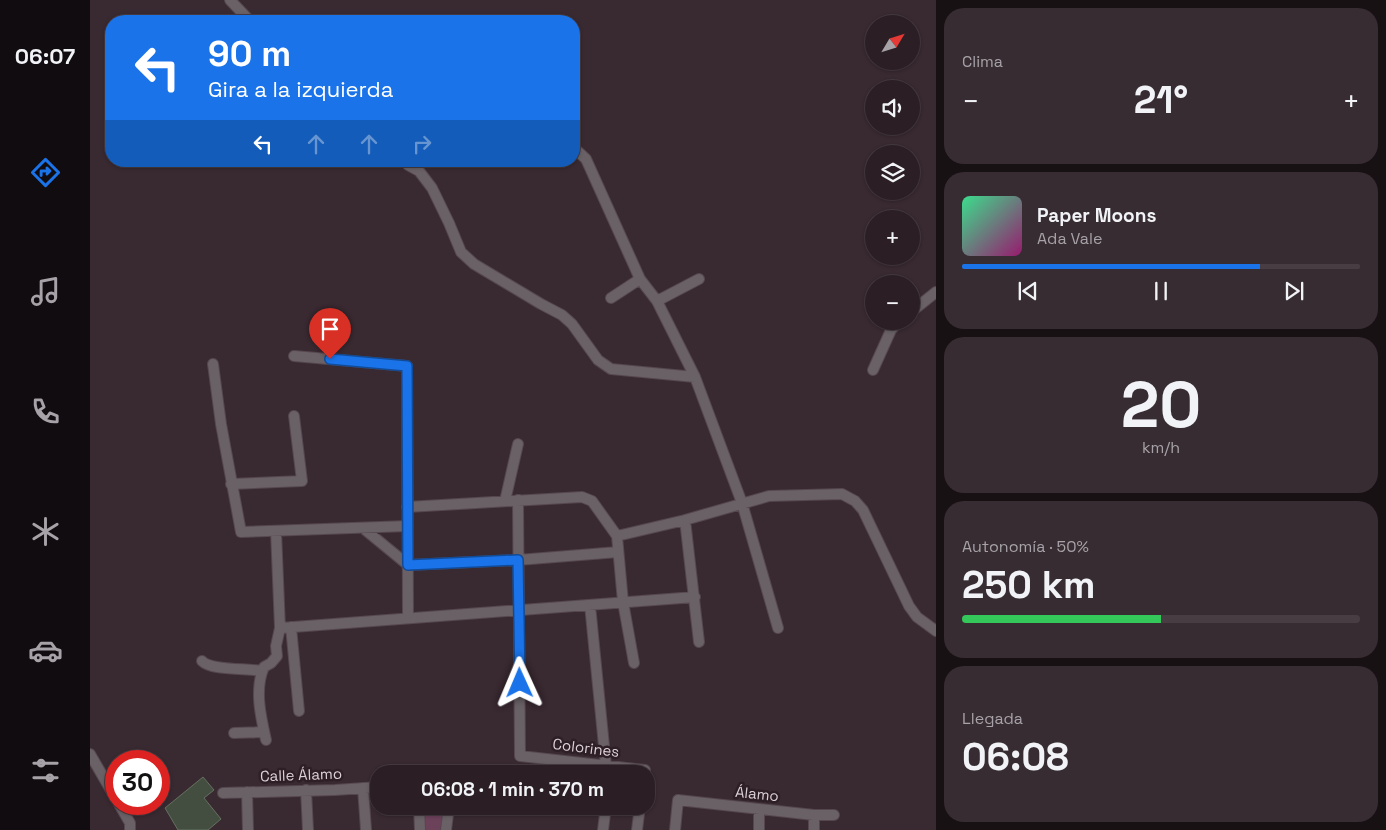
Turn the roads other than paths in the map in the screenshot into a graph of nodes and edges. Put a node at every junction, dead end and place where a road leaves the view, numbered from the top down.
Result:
1 (230, 0) edge
2 (244, 15) edge
3 (580, 154) edge
4 (412, 167) edge
5 (640, 279) junction
6 (699, 279) dead end
7 (936, 292) edge
8 (611, 298) dead end
9 (657, 301) junction
10 (920, 305) edge
11 (891, 330) edge
12 (294, 356) dead end
13 (213, 364) dead end
14 (873, 370) dead end
15 (695, 377) junction
16 (294, 416) dead end
17 (518, 444) dead end
18 (232, 484) junction
19 (518, 500) junction
20 (505, 501) junction
21 (742, 503) junction
22 (407, 507) junction
23 (685, 520) junction
24 (408, 526) junction
25 (363, 528) junction
26 (276, 531) junction
27 (618, 536) junction
28 (618, 552) junction
29 (518, 560) junction
30 (408, 565) junction
31 (695, 597) junction
32 (624, 602) junction
33 (590, 605) junction
34 (519, 610) junction
35 (408, 618) junction
36 (291, 627) junction
37 (280, 628) junction
38 (778, 628) dead end
39 (936, 631) edge
40 (699, 642) dead end
41 (202, 661) dead end
42 (634, 663) dead end
43 (262, 670) junction
44 (299, 711) dead end
45 (234, 733) dead end
46 (90, 754) edge
47 (597, 765) edge
48 (606, 765) edge
49 (105, 780) edge
50 (363, 788) junction
51 (370, 788) edge
52 (306, 790) junction
53 (223, 792) dead end
54 (246, 792) junction
55 (759, 809) junction
56 (125, 815) edge
57 (419, 815) edge
58 (448, 815) edge
59 (605, 815) edge
60 (639, 815) edge
61 (814, 815) junction
62 (834, 815) dead end
63 (130, 830) edge
64 (248, 830) edge
65 (308, 830) edge
66 (366, 830) edge
67 (420, 830) edge
68 (446, 830) edge
69 (603, 830) edge
70 (637, 830) edge
71 (674, 830) edge
72 (758, 830) edge
73 (814, 830) edge

1 - 2 street
3 - 5 street
4 - 15 street
5 - 8 street
5 - 9 street
6 - 9 street
7 - 10 street
9 - 15 street
11 - 14 street
12 - 22 street
13 - 18 street
15 - 21 street
16 - 18 street
17 - 20 street
18 - 26 street
19 - 20 street
19 - 27 street
19 - 29 street
20 - 22 street
21 - 23 street
21 - 38 street
21 - 39 street
22 - 24 street
23 - 27 street
23 - 31 street
24 - 25 street
24 - 30 street
25 - 26 street
25 - 30 street
26 - 37 street
27 - 28 street
28 - 29 street
28 - 32 street
29 - 30 street
29 - 34 street
30 - 35 street
31 - 32 street
31 - 40 street
32 - 33 street
32 - 42 street
33 - 34 street
33 - 48 street
34 - 35 street
34 - 47 street, Colorines
35 - 36 street
36 - 37 street
36 - 44 street
37 - 43 street
41 - 43 street
43 - 45 street
46 - 49 street
50 - 51 street, Calle Álamo
50 - 52 street, Calle Álamo
50 - 66 street
52 - 54 street, Calle Álamo
52 - 65 street
53 - 54 street, Calle Álamo
54 - 64 street
55 - 61 street, Álamo
55 - 71 street, Álamo
55 - 72 street
56 - 63 street
57 - 67 street
58 - 68 street
59 - 69 street
60 - 70 street
61 - 62 street, Álamo
61 - 73 street

